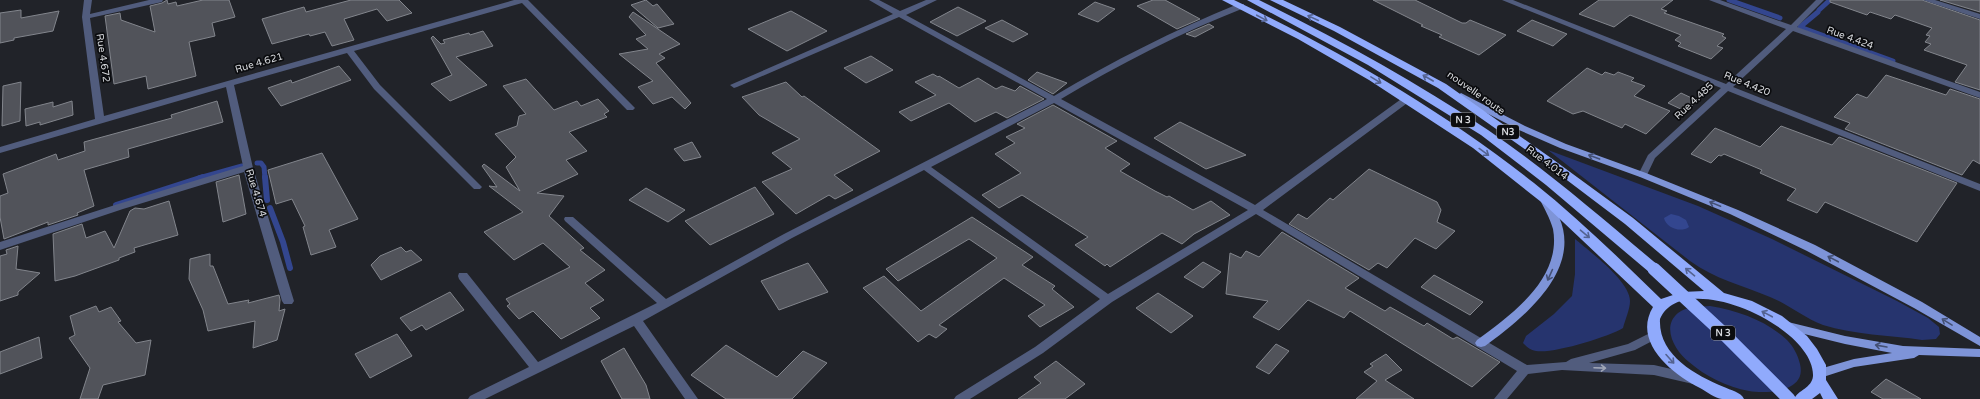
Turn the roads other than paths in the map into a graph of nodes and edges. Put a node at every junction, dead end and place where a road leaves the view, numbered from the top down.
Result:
1 (88, 0) edge
2 (159, 0) edge
3 (524, 0) edge
4 (873, 0) edge
5 (933, 0) edge
6 (1227, 0) edge
7 (1252, 0) edge
8 (1275, 0) edge
9 (1506, 0) edge
10 (1713, 0) edge
11 (1820, 0) edge
12 (1927, 0) edge
13 (1241, 6) junction
14 (900, 14) junction
15 (86, 17) junction
16 (1980, 17) edge
17 (1792, 28) junction
18 (348, 50) junction
19 (229, 83) junction
20 (734, 85) dead end
21 (1442, 86) junction
22 (1726, 87) junction
23 (1980, 95) edge
24 (1407, 98) junction
25 (1055, 99) junction
26 (630, 108) dead end
27 (100, 120) junction
28 (0, 150) edge
29 (924, 166) junction
30 (248, 168) junction
31 (1643, 175) junction
32 (477, 187) dead end
33 (1980, 188) edge
34 (1544, 198) junction
35 (1256, 210) junction
36 (570, 219) dead end
37 (0, 246) edge
38 (463, 276) dead end
39 (1720, 297) junction
40 (1108, 299) junction
41 (288, 301) dead end
42 (665, 304) junction
43 (1660, 306) junction
44 (636, 320) junction
45 (1788, 326) junction
46 (1654, 335) junction
47 (1980, 342) edge
48 (1481, 343) junction
49 (1947, 350) junction
50 (1980, 352) edge
51 (1562, 366) junction
52 (537, 368) junction
53 (1525, 370) junction
54 (1820, 377) junction
55 (1695, 380) junction
56 (493, 395) edge
57 (474, 399) edge
58 (692, 399) edge
59 (960, 399) edge
60 (1500, 399) edge
61 (1737, 399) edge
62 (1789, 399) edge
63 (1801, 399) edge
64 (1831, 399) edge

1 - 15 street, Rue 4.672
2 - 15 street
3 - 18 street, Rue 4.621
3 - 26 street
4 - 14 street
5 - 14 street
6 - 13 highway
7 - 62 highway, Rue 4.014 / N 3, bridge
21 -> 8 highway, nouvelle route / N3
9 - 22 street, Rue 4.420
10 - 17 street, Rue 4.424
11 - 17 street, Rue 4.485
12 - 16 street
13 -> 24 highway
13 - 25 street
14 - 20 street
14 - 25 street
15 - 27 street, Rue 4.672
17 - 22 street, Rue 4.485
17 - 23 street, Rue 4.424
18 - 19 street, Rue 4.621
18 - 32 street
19 - 27 street, Rue 4.621
19 - 30 street, Rue 4.674
31 -> 21 main road
39 -> 21 highway, nouvelle route / N3
22 - 31 street, Rue 4.485
22 - 33 street, Rue 4.420
24 -> 34 highway
24 - 35 street
25 - 29 street
25 - 35 street
27 - 28 street, Rue 4.621
29 - 40 street
29 - 42 street
30 - 37 street
30 - 41 street, Rue 4.674
47 -> 31 main road
34 -> 43 highway
34 -> 48 main road
35 - 40 street
35 - 48 street
36 - 42 street
38 - 52 street
39 - 43 highway
45 -> 39 highway
40 - 59 street
42 - 44 street
43 - 46 highway
44 - 52 street
44 - 58 street
49 -> 45 main road
45 - 54 highway
46 - 51 street
46 -> 55 highway
48 - 53 street
49 - 50 main road
49 - 54 main road
51 - 53 street
51 -> 55 street
52 - 56 street
53 - 60 street
54 - 63 highway
54 - 64 highway
55 - 61 highway
56 - 57 street

